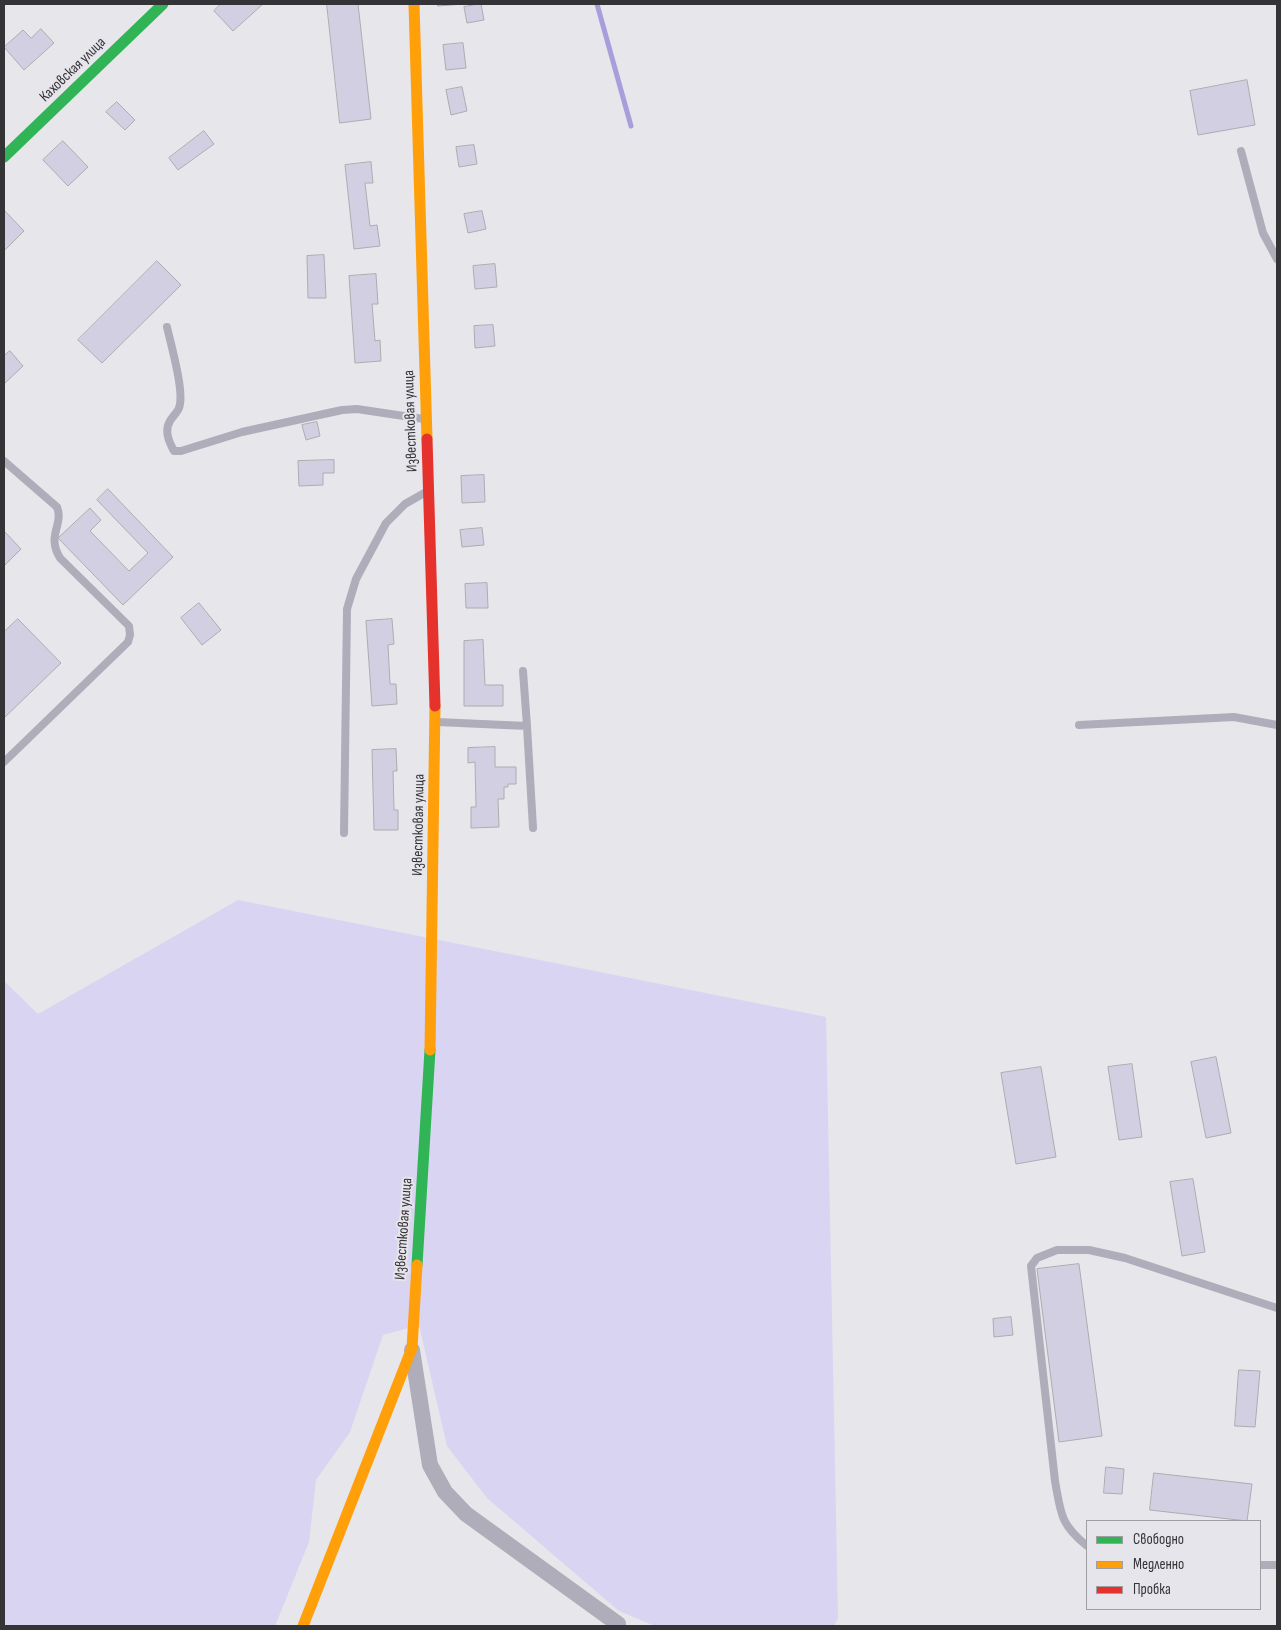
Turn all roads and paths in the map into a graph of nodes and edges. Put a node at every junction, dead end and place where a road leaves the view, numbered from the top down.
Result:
1 (163, 4) edge
2 (414, 4) edge
3 (1241, 151) dead end
4 (4, 157) edge
5 (1277, 260) edge
6 (167, 327) dead end
7 (426, 420) junction
8 (4, 461) edge
9 (428, 491) junction
10 (523, 671) dead end
11 (435, 722) junction
12 (1080, 725) dead end
13 (1277, 725) edge
14 (527, 726) junction
15 (4, 762) edge
16 (534, 828) dead end
17 (344, 832) dead end
18 (1277, 1308) edge
19 (412, 1348) junction
20 (1086, 1545) edge
21 (1261, 1565) edge
22 (1277, 1565) edge
23 (620, 1625) edge
24 (303, 1626) edge

1 - 4 street, Каховская улица
2 - 7 street, Известковая улица
3 - 5 lane
6 - 7 lane
7 - 9 street, Известковая улица
8 - 15 lane
9 - 11 street, Известковая улица
9 - 17 lane
10 - 14 lane
11 - 14 lane
11 - 19 street, Известковая улица
12 - 13 lane
14 - 16 lane
18 - 20 lane
19 - 23 street
19 - 24 street, Известковая улица
21 - 22 lane

